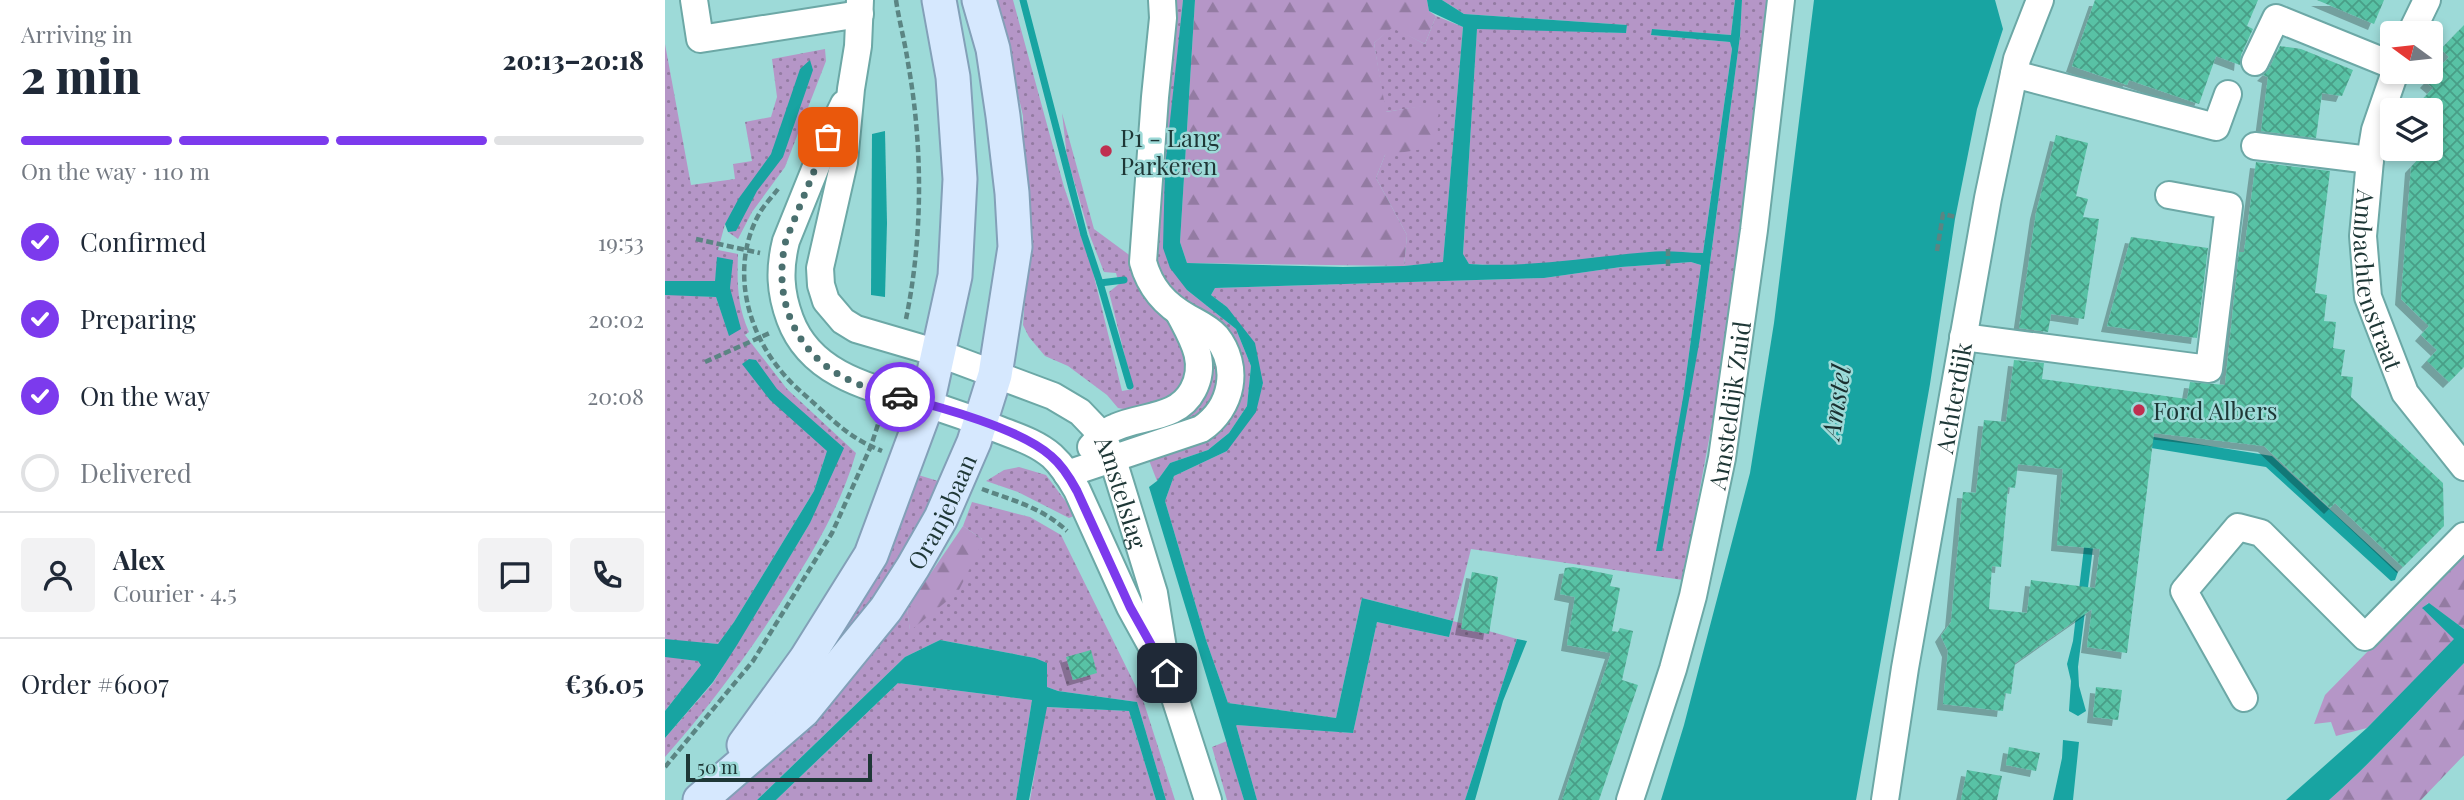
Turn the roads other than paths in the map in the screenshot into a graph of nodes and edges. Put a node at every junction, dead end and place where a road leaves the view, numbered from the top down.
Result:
1 (694, 0) edge
2 (939, 0) edge
3 (979, 0) edge
4 (1162, 0) edge
5 (1781, 0) edge
6 (2040, 0) edge
7 (2427, 0) edge
8 (860, 7) edge
9 (2417, 21) edge
10 (2380, 60) edge
11 (2255, 62) dead end
12 (2014, 74) junction
13 (2391, 84) edge
14 (851, 89) junction
15 (2228, 94) dead end
16 (2255, 146) dead end
17 (2370, 160) junction
18 (2169, 195) dead end
19 (1179, 313) junction
20 (1963, 337) junction
21 (938, 353) junction
22 (995, 375) junction
23 (927, 404) junction
24 (980, 422) junction
25 (1102, 435) junction
26 (1113, 460) junction
27 (2464, 467) edge
28 (1067, 474) junction
29 (2464, 536) edge
30 (1167, 673) junction
31 (2244, 698) dead end
32 (708, 792) edge
33 (1208, 800) edge
34 (1630, 800) edge
35 (1885, 800) edge

1 - 8 street
2 - 21 main road, Oranjebaan
3 - 22 main road, Oranjebaan
4 - 19 street
5 - 34 street, Amsteldijk Zuid
6 - 12 street, Achterdijk
7 - 9 street
8 - 14 street
10 - 11 street
12 - 15 street
12 - 20 street, Achterdijk
13 - 17 street, Ambachtenstraat
14 - 21 street, Amstelslag
14 - 23 street, Amstelslag
16 - 17 street
17 - 27 street, Ambachtenstraat
18 - 20 street
19 - 25 street
19 - 26 street
20 - 35 street, Achterdijk
21 - 22 street, Amstelslag
21 - 23 main road, Oranjebaan
22 - 24 main road, Oranjebaan
22 - 25 street, Amstelslag
23 - 24 street, Amstelslag
23 - 32 main road, Oranjebaan
24 - 28 street, Amstelslag
24 - 32 main road, Oranjebaan
25 - 26 street, Amstelslag
25 - 28 street
26 - 28 street
26 - 30 street, Amstelslag
28 - 30 street, Amstelslag
29 - 31 street
30 - 33 street, Amstelslag

